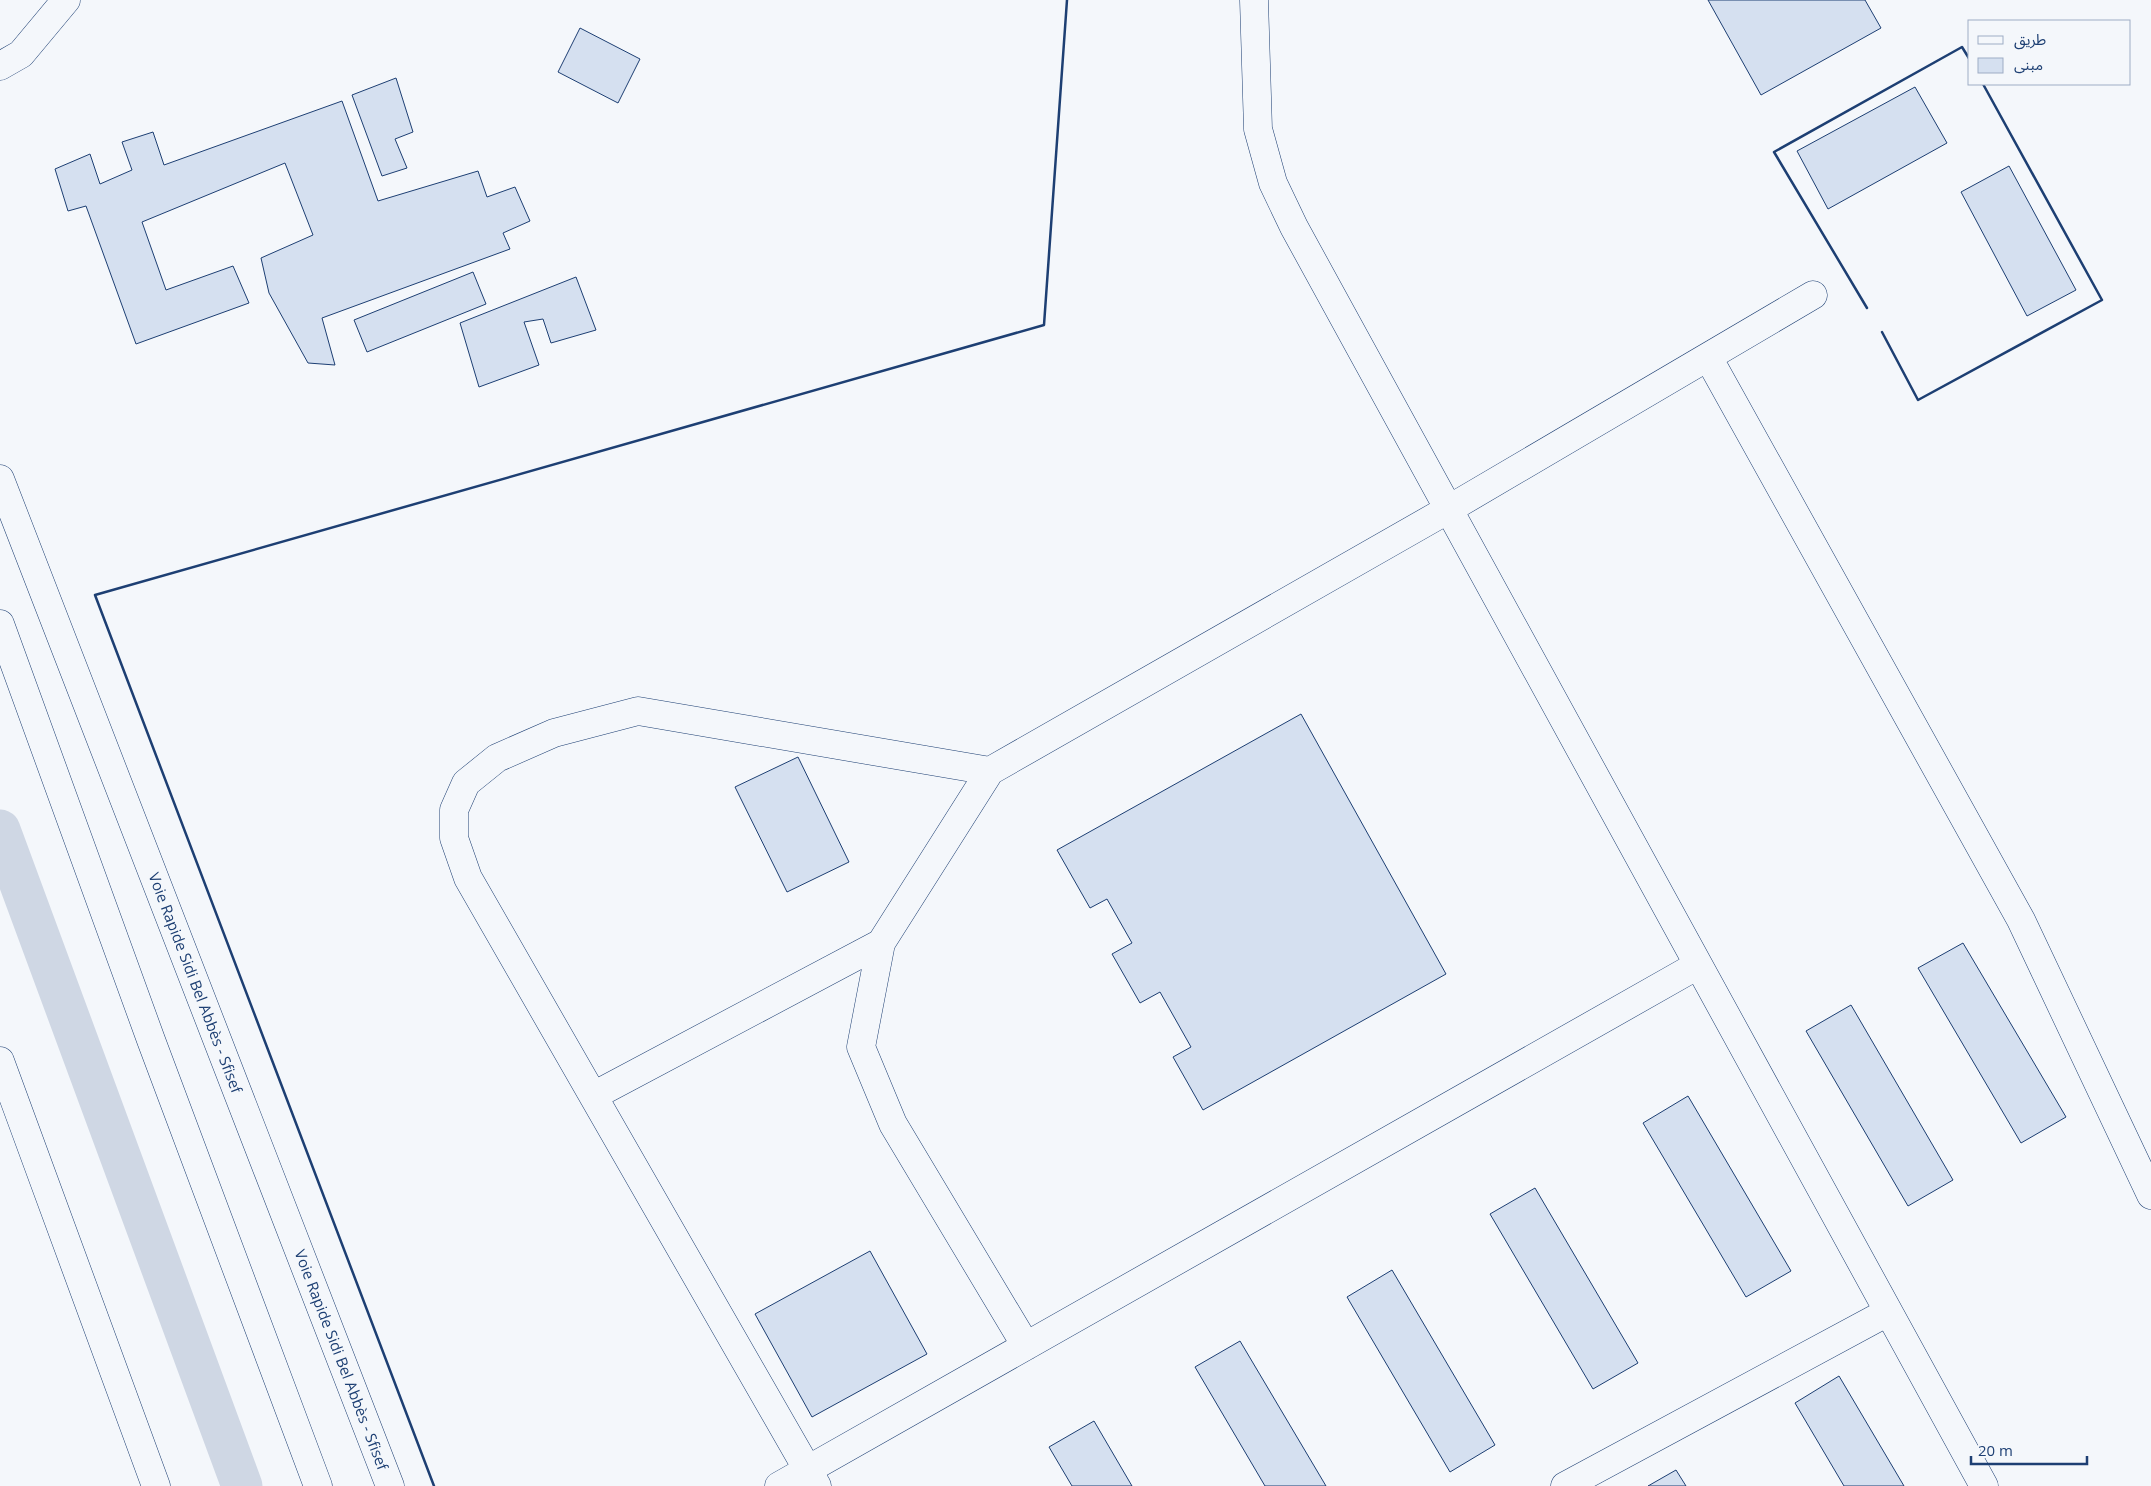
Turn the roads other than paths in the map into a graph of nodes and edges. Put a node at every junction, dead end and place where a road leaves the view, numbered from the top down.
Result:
1 (66, 0) edge
2 (1254, 0) edge
3 (0, 66) edge
4 (1813, 295) dead end
5 (1708, 357) junction
6 (0, 479) edge
7 (1449, 508) junction
8 (0, 624) edge
9 (990, 771) junction
10 (881, 943) junction
11 (1698, 965) junction
12 (0, 1061) edge
13 (593, 1096) junction
14 (2151, 1195) edge
15 (1888, 1312) junction
16 (1026, 1346) junction
17 (812, 1478) edge
18 (156, 1486) edge
19 (318, 1486) edge
20 (390, 1486) edge
21 (780, 1486) edge
22 (1565, 1486) edge
23 (1984, 1486) edge

1 - 3 main road
2 - 7 main road
4 - 5 main road
5 - 7 main road
5 - 14 main road
6 - 20 main road, Voie Rapide Sidi Bel Abbès - Sfisef
7 - 9 main road
7 - 11 main road
8 - 19 main road
9 - 10 main road
9 - 13 main road
10 - 13 main road
10 - 16 main road
11 - 15 main road
11 - 16 main road
12 - 18 main road
13 - 17 main road
15 - 22 main road
15 - 23 main road
16 - 17 main road
17 - 21 main road

